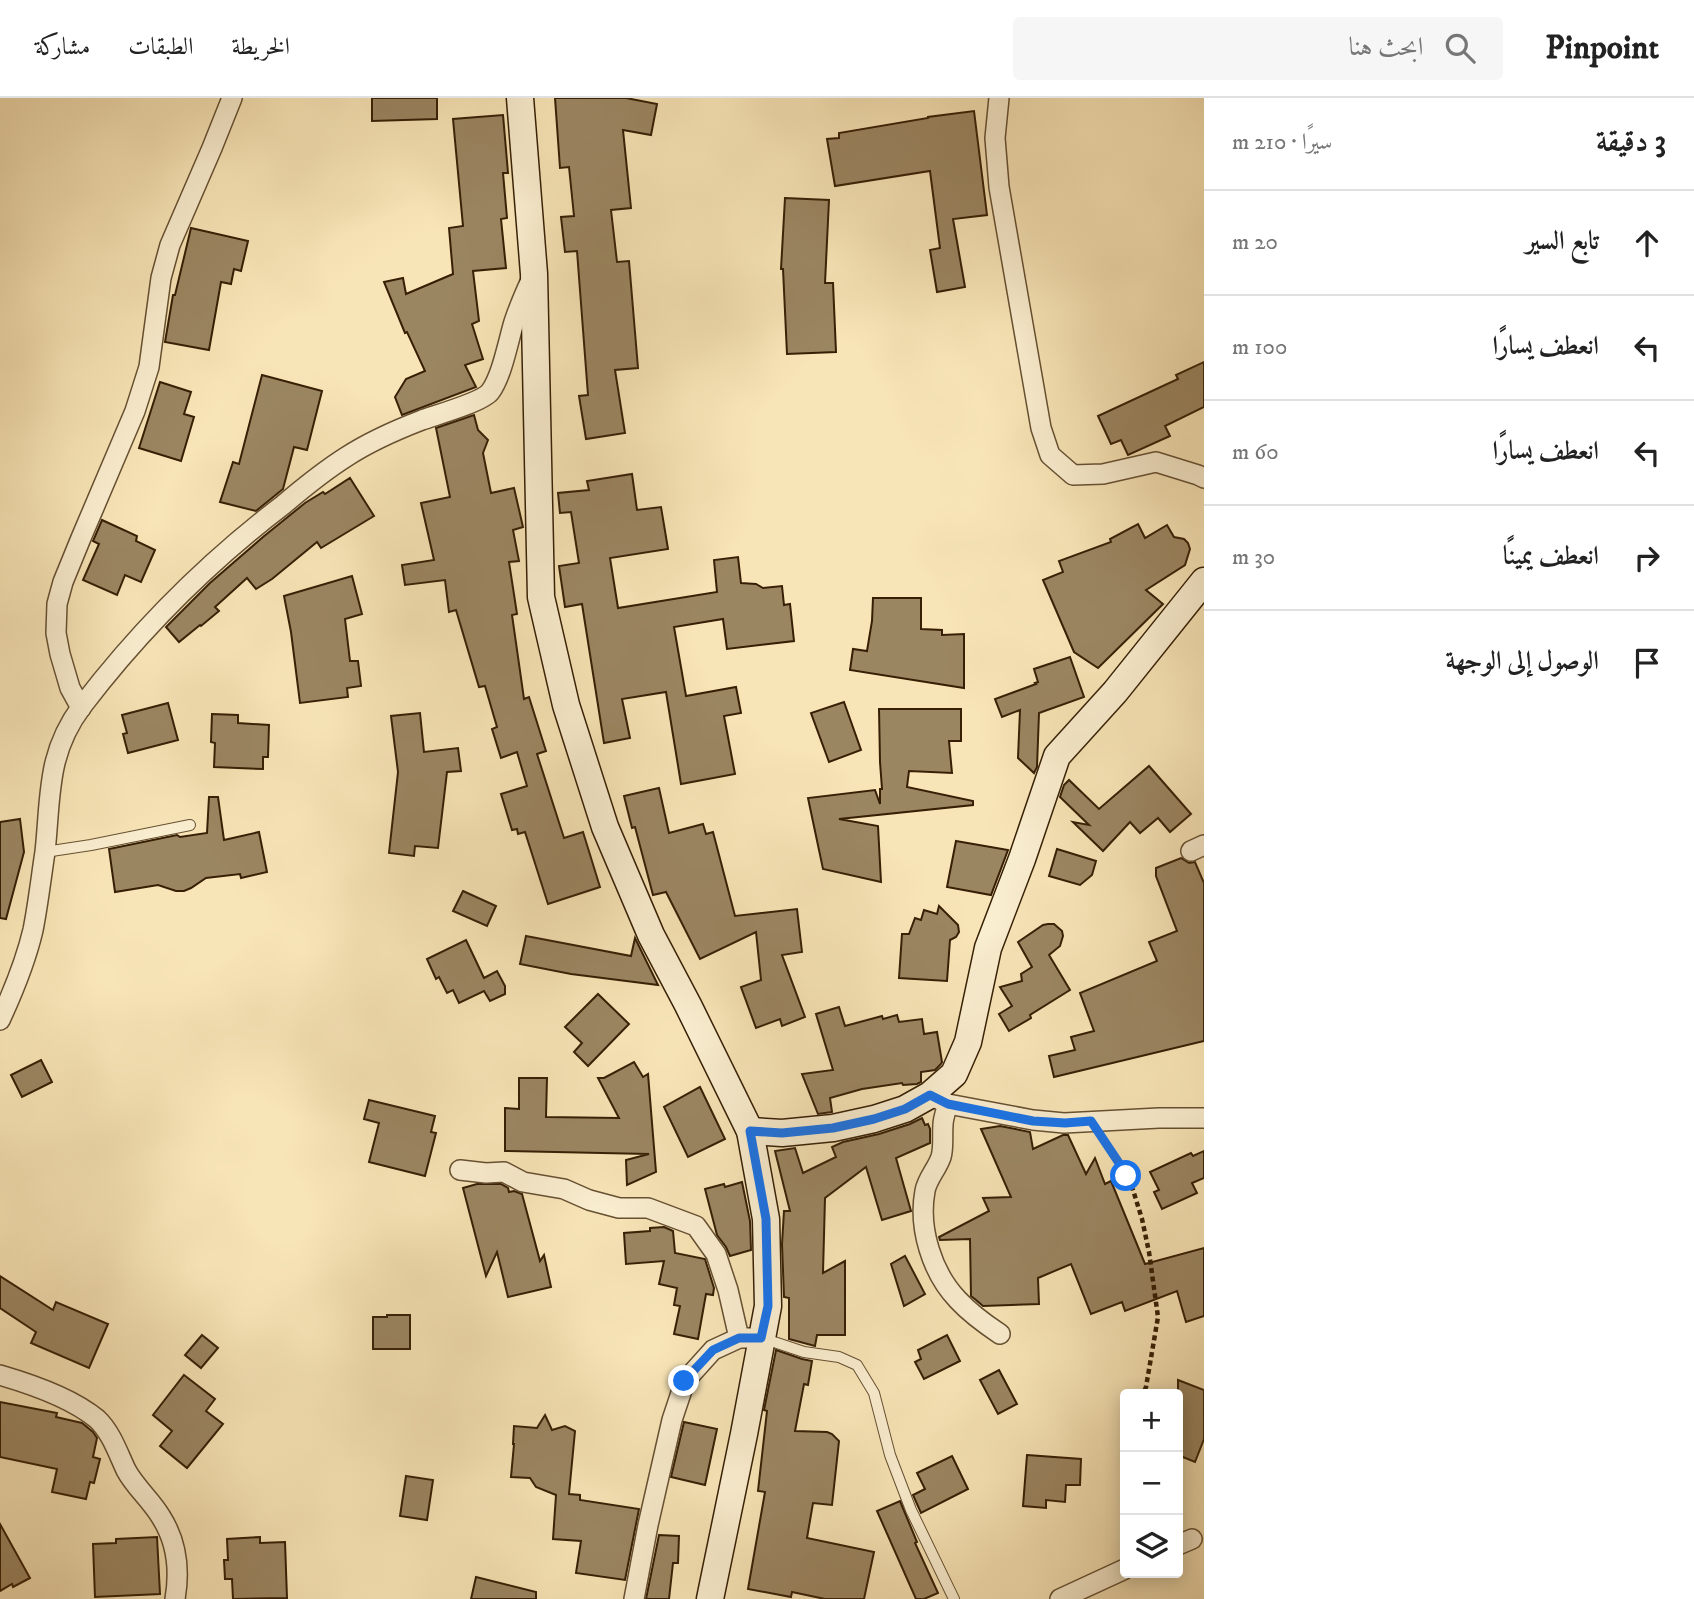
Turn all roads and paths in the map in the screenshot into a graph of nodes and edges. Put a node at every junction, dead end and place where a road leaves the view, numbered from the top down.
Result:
1 (232, 98) edge
2 (520, 98) edge
3 (999, 98) edge
4 (534, 274) junction
5 (1204, 478) edge
6 (1203, 585) edge
7 (80, 708) junction
8 (190, 825) dead end
9 (45, 852) junction
10 (0, 1020) edge
11 (939, 1100) junction
12 (1204, 1118) edge
13 (1091, 1121) junction
14 (750, 1131) junction
15 (460, 1170) dead end
16 (1000, 1334) dead end
17 (750, 1338) junction
18 (0, 1376) edge
19 (1145, 1389) edge
20 (1120, 1571) edge
21 (175, 1599) edge
22 (634, 1599) edge
23 (710, 1599) edge
24 (954, 1599) edge
25 (1060, 1599) edge

1 - 7 street
2 - 4 street
3 - 5 street
4 - 7 street
4 - 14 street
6 - 11 street
7 - 9 street
8 - 9 lane
9 - 10 street
11 - 13 street
11 - 14 street
11 - 16 street
12 - 13 street
13 - 19 path
14 - 17 street
15 - 17 street
17 - 22 street
17 - 23 street
17 - 24 lane
18 - 21 street
20 - 25 street

